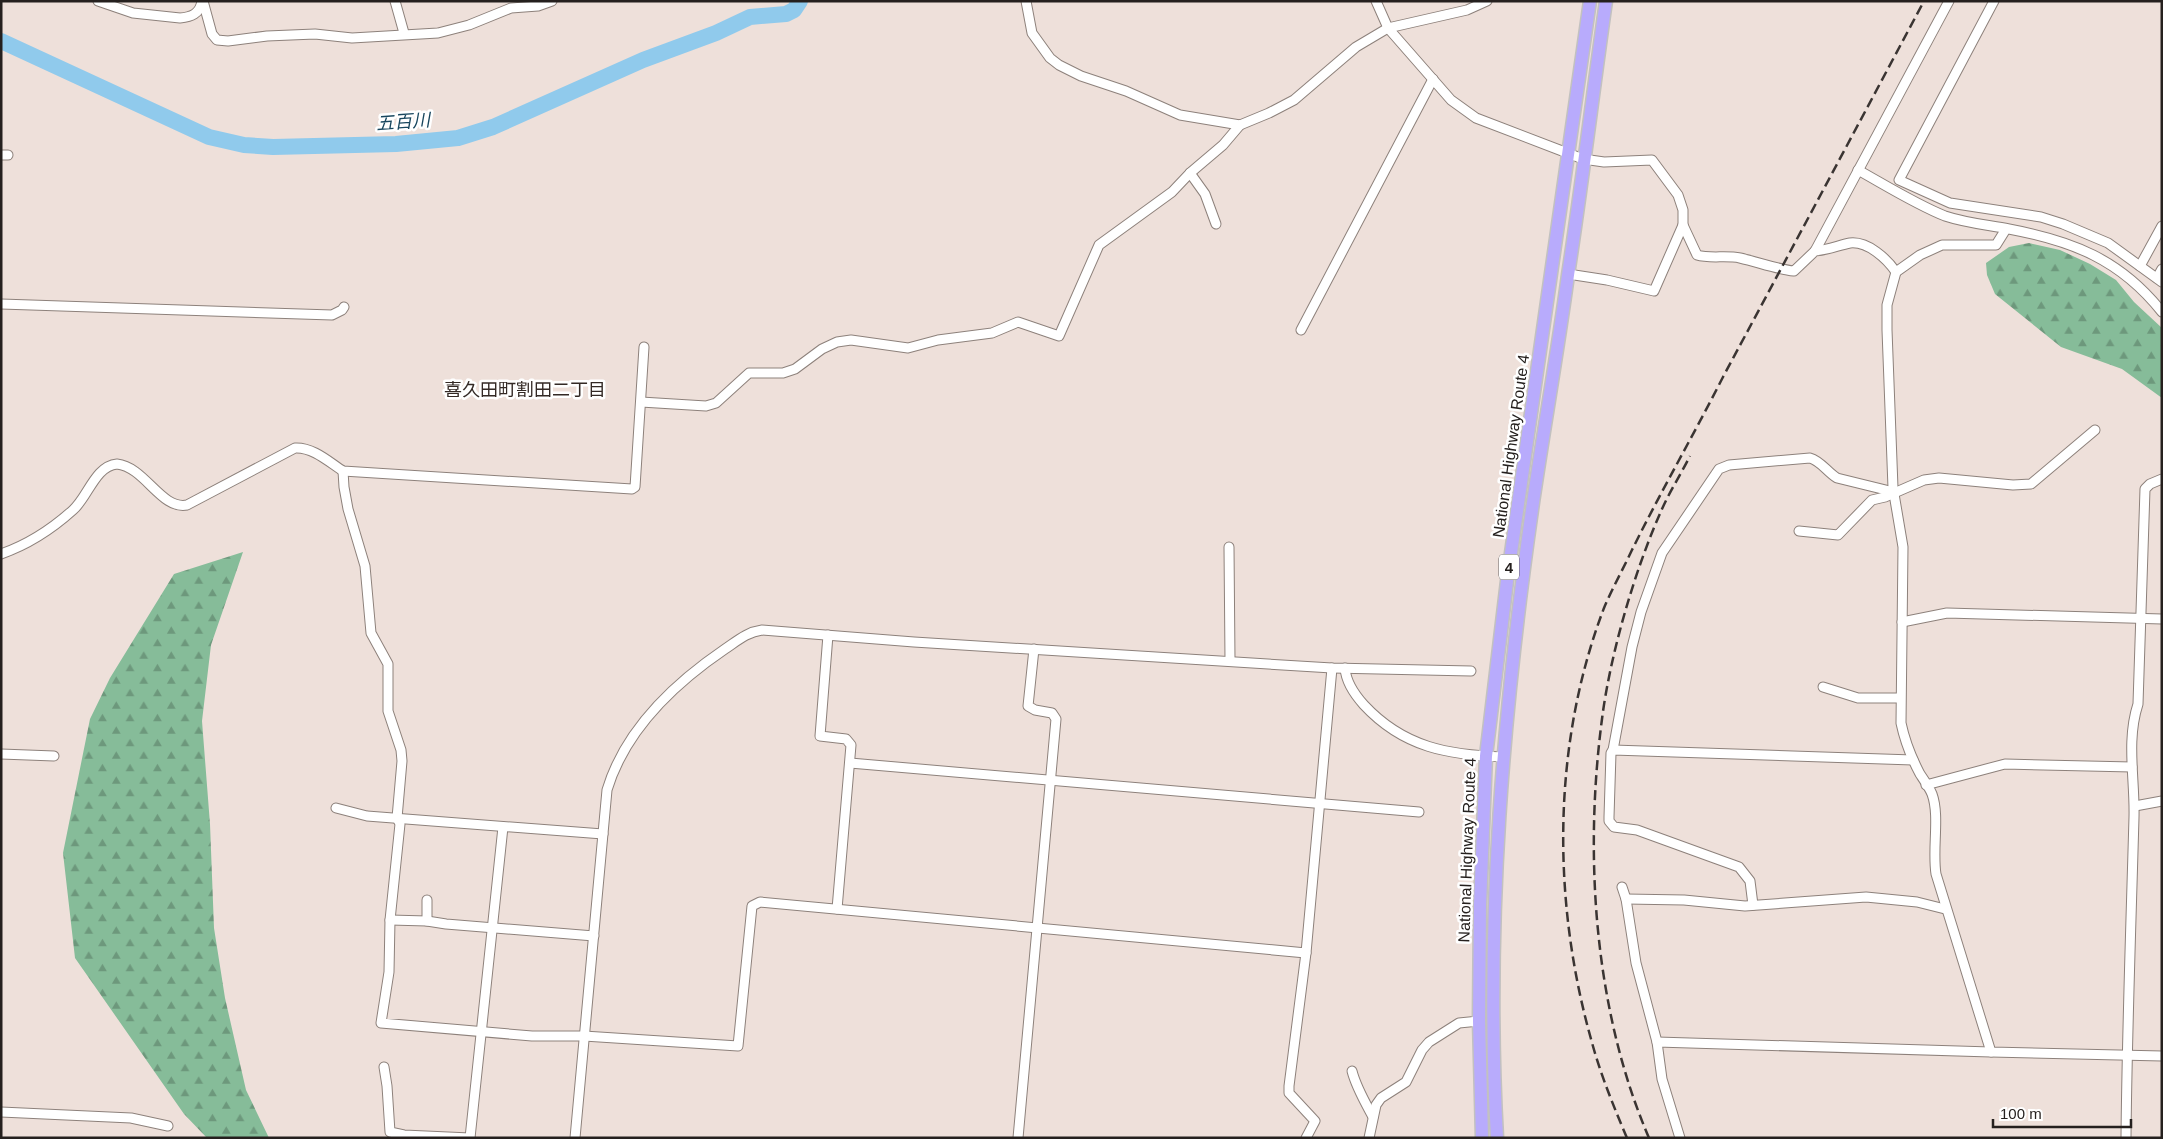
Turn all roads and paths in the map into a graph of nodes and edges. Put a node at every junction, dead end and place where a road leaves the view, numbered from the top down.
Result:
1 (98, 1) edge
2 (202, 1) edge
3 (395, 1) edge
4 (504, 1) edge
5 (552, 1) edge
6 (1026, 1) edge
7 (1376, 1) edge
8 (1488, 1) edge
9 (1590, 1) edge
10 (1606, 1) edge
11 (1949, 1) edge
12 (1994, 1) edge
13 (509, 9) junction
14 (1388, 28) junction
15 (404, 34) junction
16 (1433, 79) junction
17 (1240, 125) junction
18 (1569, 154) junction
19 (1583, 158) junction
20 (1858, 170) junction
21 (1190, 174) junction
22 (1899, 180) junction
23 (1894, 189) junction
24 (1216, 224) dead end
25 (1683, 225) junction
26 (2162, 226) edge
27 (2006, 229) junction
28 (1815, 251) junction
29 (2140, 266) junction
30 (2162, 269) edge
31 (1896, 272) junction
32 (1568, 274) junction
33 (2159, 280) edge
34 (1, 304) edge
35 (344, 307) dead end
36 (2162, 312) edge
37 (1301, 330) dead end
38 (644, 347) dead end
39 (641, 402) junction
40 (2095, 430) dead end
41 (343, 471) junction
42 (2162, 479) edge
43 (1894, 492) junction
44 (1799, 531) dead end
45 (1229, 547) dead end
46 (1, 554) edge
47 (2140, 618) junction
48 (2162, 619) edge
49 (1902, 622) junction
50 (828, 635) junction
51 (1034, 649) junction
52 (1230, 660) junction
53 (1332, 668) junction
54 (1345, 668) junction
55 (1471, 671) dead end
56 (1823, 687) dead end
57 (1900, 698) junction
58 (1613, 750) junction
59 (1, 754) edge
60 (54, 756) dead end
61 (1486, 756) junction
62 (1504, 757) junction
63 (1913, 760) junction
64 (850, 763) junction
65 (2132, 767) junction
66 (1050, 781) junction
67 (1926, 785) junction
68 (2162, 801) edge
69 (1320, 804) junction
70 (2134, 806) junction
71 (336, 808) dead end
72 (1419, 812) dead end
73 (397, 818) junction
74 (503, 827) junction
75 (603, 834) junction
76 (1622, 887) dead end
77 (1626, 898) junction
78 (427, 900) dead end
79 (1753, 905) junction
80 (837, 909) junction
81 (1945, 909) junction
82 (390, 920) junction
83 (427, 921) junction
84 (491, 928) junction
85 (1037, 928) junction
86 (594, 936) junction
87 (1306, 953) junction
88 (1479, 1021) junction
89 (480, 1030) junction
90 (584, 1036) junction
91 (1656, 1042) junction
92 (1990, 1052) junction
93 (2127, 1055) junction
94 (2162, 1056) edge
95 (384, 1067) dead end
96 (1352, 1071) dead end
97 (1, 1112) edge
98 (1373, 1117) junction
99 (168, 1126) dead end
100 (470, 1138) edge
101 (575, 1138) edge
102 (1018, 1138) edge
103 (1306, 1138) edge
104 (1368, 1138) edge
105 (1482, 1138) edge
106 (1497, 1138) edge
107 (1680, 1138) edge
108 (2126, 1138) edge

1 - 2 street
2 - 15 street
3 - 15 street
4 - 13 street
5 - 13 street
6 - 17 street
7 - 14 street
8 - 14 street
9 - 18 highway, National Highway Route 4 / 4
10 - 19 highway, National Highway Route 4 / 4
11 - 20 street
12 - 22 street
13 - 15 street
14 - 16 street
14 - 17 street
16 - 18 street
16 - 37 street
17 - 21 street
18 - 19 street
18 - 61 highway, National Highway Route 4 / 4
19 - 25 street
19 - 32 highway, National Highway Route 4 / 4
20 - 23 street
20 - 28 street
21 - 24 street
21 - 39 street
22 - 23 street
22 - 29 street
23 - 27 street
25 - 28 street
25 - 32 street
26 - 29 street
27 - 31 street
27 - 36 street
28 - 31 street
29 - 33 street
30 - 33 street
31 - 43 street
32 - 62 highway, National Highway Route 4 / 4
34 - 35 street
38 - 39 street
39 - 41 street
40 - 43 street
41 - 46 street
41 - 73 street
42 - 47 street
43 - 44 street
43 - 49 street
43 - 58 street
45 - 52 street
47 - 48 street
47 - 49 street
47 - 65 street
49 - 57 street
50 - 51 street
50 - 64 street
50 - 75 street
51 - 52 street
51 - 66 street
52 - 53 street
53 - 54 street
53 - 69 street
54 - 55 street
54 - 61 street
56 - 57 street
57 - 63 street
58 - 63 street
58 - 79 street
59 - 60 street
61 - 62 street
61 - 88 highway, National Highway Route 4 / 4
62 - 106 highway, National Highway Route 4 / 4
63 - 67 street
64 - 66 street
64 - 80 street
65 - 67 street
65 - 70 street
66 - 69 street
66 - 85 street
67 - 81 street
68 - 70 street
69 - 72 street
69 - 87 street
70 - 93 street
71 - 73 street
73 - 74 street
73 - 82 street
74 - 75 street
74 - 84 street
75 - 86 street
76 - 77 street
77 - 79 street
77 - 91 street
78 - 83 street
79 - 81 street
80 - 85 street
80 - 90 street
81 - 92 street
82 - 83 street
82 - 89 street
83 - 84 street
84 - 86 street
84 - 89 street
85 - 87 street
85 - 102 street
86 - 90 street
87 - 103 street
88 - 98 street
88 - 105 highway, National Highway Route 4 / 4
89 - 90 street
89 - 100 street
90 - 101 street
91 - 92 street
91 - 107 street
92 - 93 street
93 - 94 street
93 - 108 street
95 - 100 street
96 - 98 street
97 - 99 street
98 - 104 street

